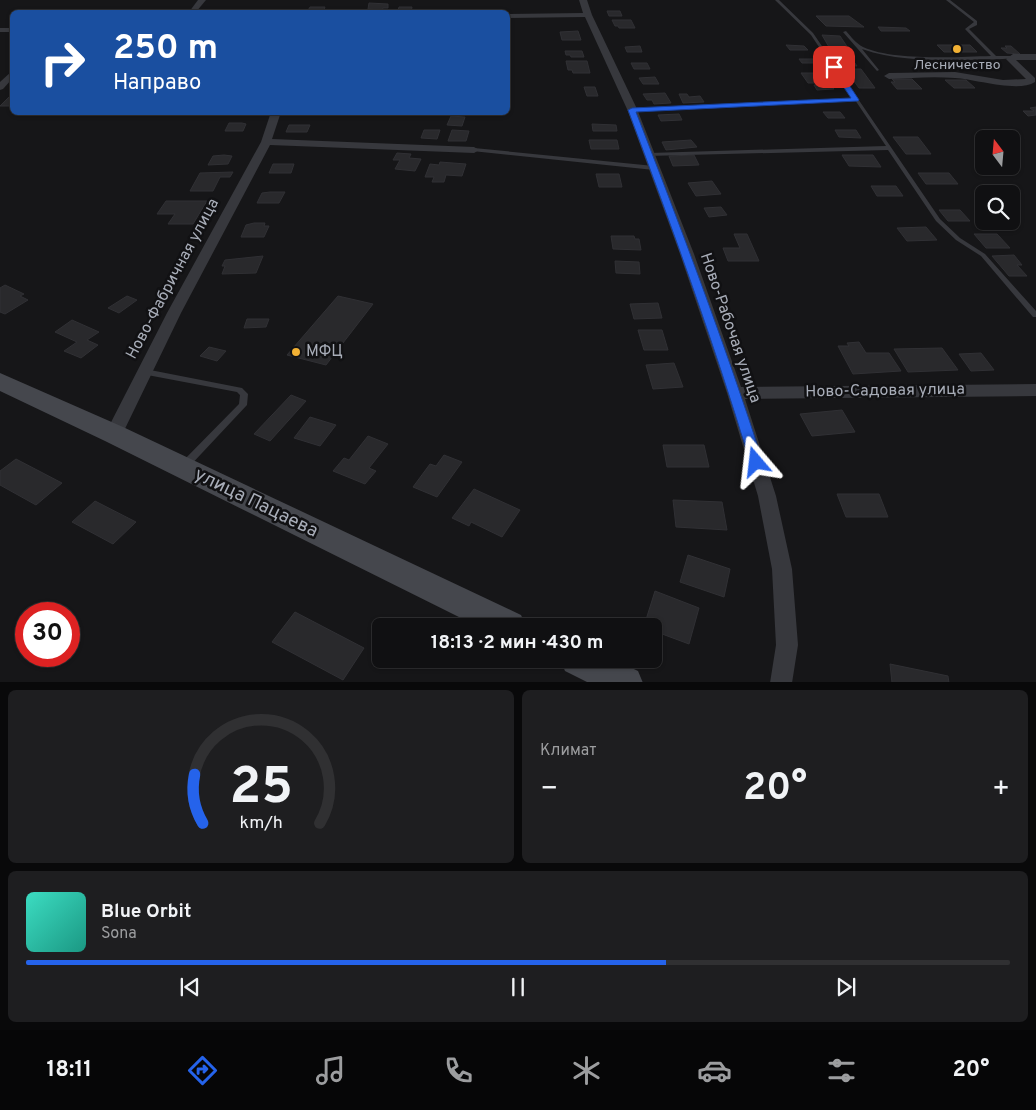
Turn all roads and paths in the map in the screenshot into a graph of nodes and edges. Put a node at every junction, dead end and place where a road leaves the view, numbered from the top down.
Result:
1 (202, 0) edge
2 (583, 0) edge
3 (777, 0) edge
4 (948, 0) edge
5 (194, 10) edge
6 (588, 15) junction
7 (510, 16) edge
8 (845, 32) dead end
9 (855, 43) junction
10 (1036, 57) edge
11 (995, 58) junction
12 (1013, 58) junction
13 (877, 70) dead end
14 (10, 76) edge
15 (889, 76) dead end
16 (0, 86) edge
17 (856, 100) junction
18 (632, 110) junction
19 (275, 115) edge
20 (266, 142) junction
21 (888, 148) junction
22 (474, 150) joint
23 (651, 161) junction
24 (1036, 315) edge
25 (144, 372) junction
26 (0, 381) edge
27 (1036, 390) edge
28 (735, 393) junction
29 (114, 434) junction
30 (182, 467) junction
31 (493, 618) edge
32 (596, 668) edge
33 (626, 682) edge
34 (781, 682) edge

1 - 5 street
2 - 6 street, Ново-Рабочая улица
3 - 17 lane
4 - 11 lane
6 - 7 street
6 - 18 street, Ново-Рабочая улица
8 - 9 lane
9 - 11 lane
9 - 13 lane
10 - 12 street
11 - 12 lane
12 - 15 street
14 - 16 street
17 - 18 lane
17 - 21 lane
18 - 23 street, Ново-Рабочая улица
19 - 20 street, Ново-Фабричная улица
20 - 22 street
20 - 25 street, Ново-Фабричная улица
21 - 23 lane
21 - 24 lane
22 - 23 lane
23 - 28 street, Ново-Рабочая улица
25 - 29 street, Ново-Фабричная улица
25 - 30 lane
26 - 29 street, улица Пацаева
27 - 28 street, Ново-Садовая улица
28 - 34 street, Ново-Рабочая улица
29 - 30 street, улица Пацаева
30 - 31 street, улица Пацаева
32 - 33 street

